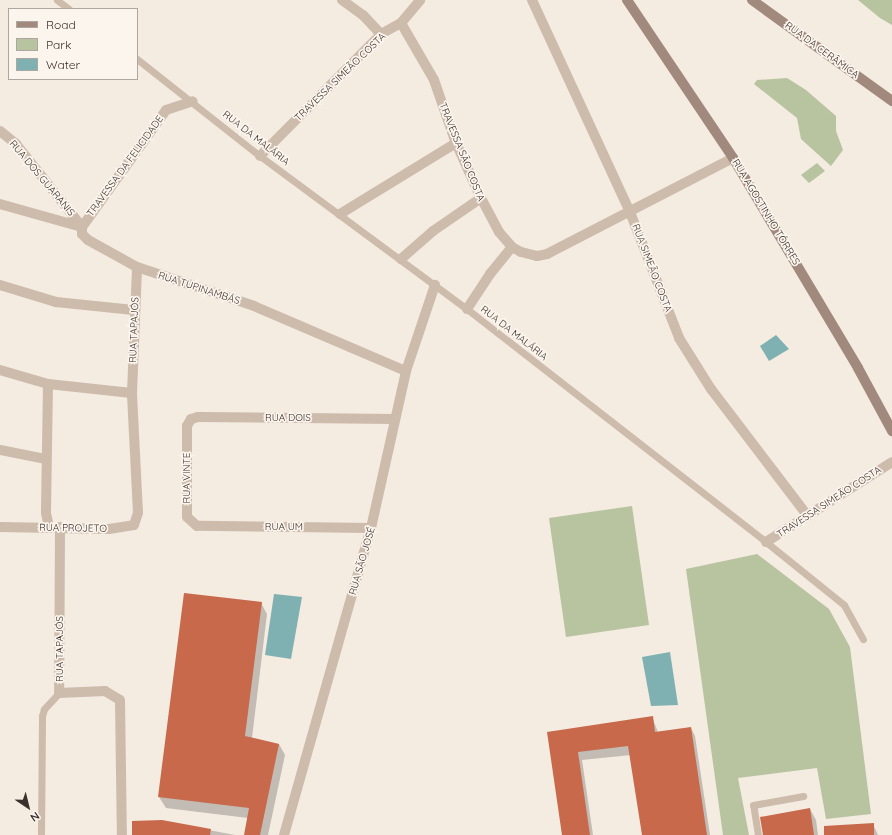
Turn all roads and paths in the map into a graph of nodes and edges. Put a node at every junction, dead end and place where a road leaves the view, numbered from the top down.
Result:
1 (57, 0) edge
2 (342, 0) edge
3 (420, 0) edge
4 (532, 0) edge
5 (627, 0) edge
6 (752, 0) edge
7 (68, 8) edge
8 (401, 23) junction
9 (381, 34) junction
10 (138, 60) edge
11 (193, 101) junction
12 (892, 101) edge
13 (0, 130) edge
14 (456, 143) junction
15 (260, 156) junction
16 (733, 158) junction
17 (481, 198) junction
18 (0, 204) edge
19 (630, 212) junction
20 (340, 214) junction
21 (82, 227) junction
22 (512, 247) junction
23 (401, 259) junction
24 (137, 267) junction
25 (0, 285) edge
26 (435, 285) junction
27 (467, 309) junction
28 (134, 310) junction
29 (0, 370) edge
30 (406, 371) junction
31 (48, 384) junction
32 (132, 393) junction
33 (394, 419) junction
34 (187, 426) joint
35 (892, 431) edge
36 (0, 450) edge
37 (46, 459) junction
38 (892, 462) edge
39 (138, 513) joint
40 (807, 515) junction
41 (197, 526) joint
42 (0, 527) edge
43 (49, 527) junction
44 (60, 527) junction
45 (371, 528) junction
46 (766, 542) junction
47 (863, 639) dead end
48 (59, 694) junction
49 (803, 796) dead end
50 (41, 835) edge
51 (122, 835) edge
52 (284, 835) edge
53 (758, 835) edge

1 - 7 lane
2 - 9 street
3 - 8 street, TRAVESSA SIMEÃO COSTA
4 - 19 street, RUA SIMEÃO COSTA
5 - 16 street, RUA AGOSTINHO TÔRRES
6 - 12 street, RUA DA CERÂMICA
8 - 9 street, TRAVESSA SIMEÃO COSTA
8 - 14 street, TRAVESSA SÃO COSTA
9 - 15 street, TRAVESSA SIMEÃO COSTA
10 - 11 lane, RUA DA MALÁRIA
11 - 15 lane, RUA DA MALÁRIA
11 - 21 street, TRAVESSA DA FELICIDADE
13 - 21 street, RUA DOS GUARANIS
14 - 17 street, TRAVESSA SÃO COSTA
14 - 20 street
15 - 20 lane, RUA DA MALÁRIA
16 - 19 street, TRAVESSA SÃO COSTA
16 - 35 street, RUA AGOSTINHO TÔRRES
17 - 22 street, TRAVESSA SÃO COSTA
17 - 23 street
18 - 21 street
19 - 22 street, TRAVESSA SÃO COSTA
19 - 40 street, RUA SIMEÃO COSTA
20 - 23 lane, RUA DA MALÁRIA
21 - 24 street, RUA TUPINAMBÁS
22 - 27 street
23 - 26 lane, RUA DA MALÁRIA
24 - 28 street, RUA TAPAJÓS
24 - 30 street, RUA TUPINAMBÁS
25 - 28 street
26 - 27 lane, RUA DA MALÁRIA
26 - 30 street, RUA SÃO JOSÉ
27 - 46 lane, RUA DA MALÁRIA
28 - 32 street, RUA TAPAJÓS
29 - 31 street
30 - 33 street, RUA SÃO JOSÉ
31 - 32 street
31 - 37 street
32 - 39 street, RUA TAPAJÓS
33 - 34 street, RUA DOIS
33 - 45 street, RUA SÃO JOSÉ
34 - 41 street, RUA VINTE
36 - 37 street
37 - 43 street
38 - 40 street, TRAVESSA SIMEÃO COSTA
39 - 44 street, RUA PROJETO
40 - 46 street, TRAVESSA SIMEÃO COSTA
41 - 45 street, RUA UM
42 - 43 street, RUA PROJETO
43 - 44 street, RUA PROJETO
44 - 48 street, RUA TAPAJÓS
45 - 52 street, RUA SÃO JOSÉ
46 - 47 lane, RUA DA MALÁRIA
48 - 50 lane
48 - 51 street, RUA TAPAJÓS
49 - 53 lane

